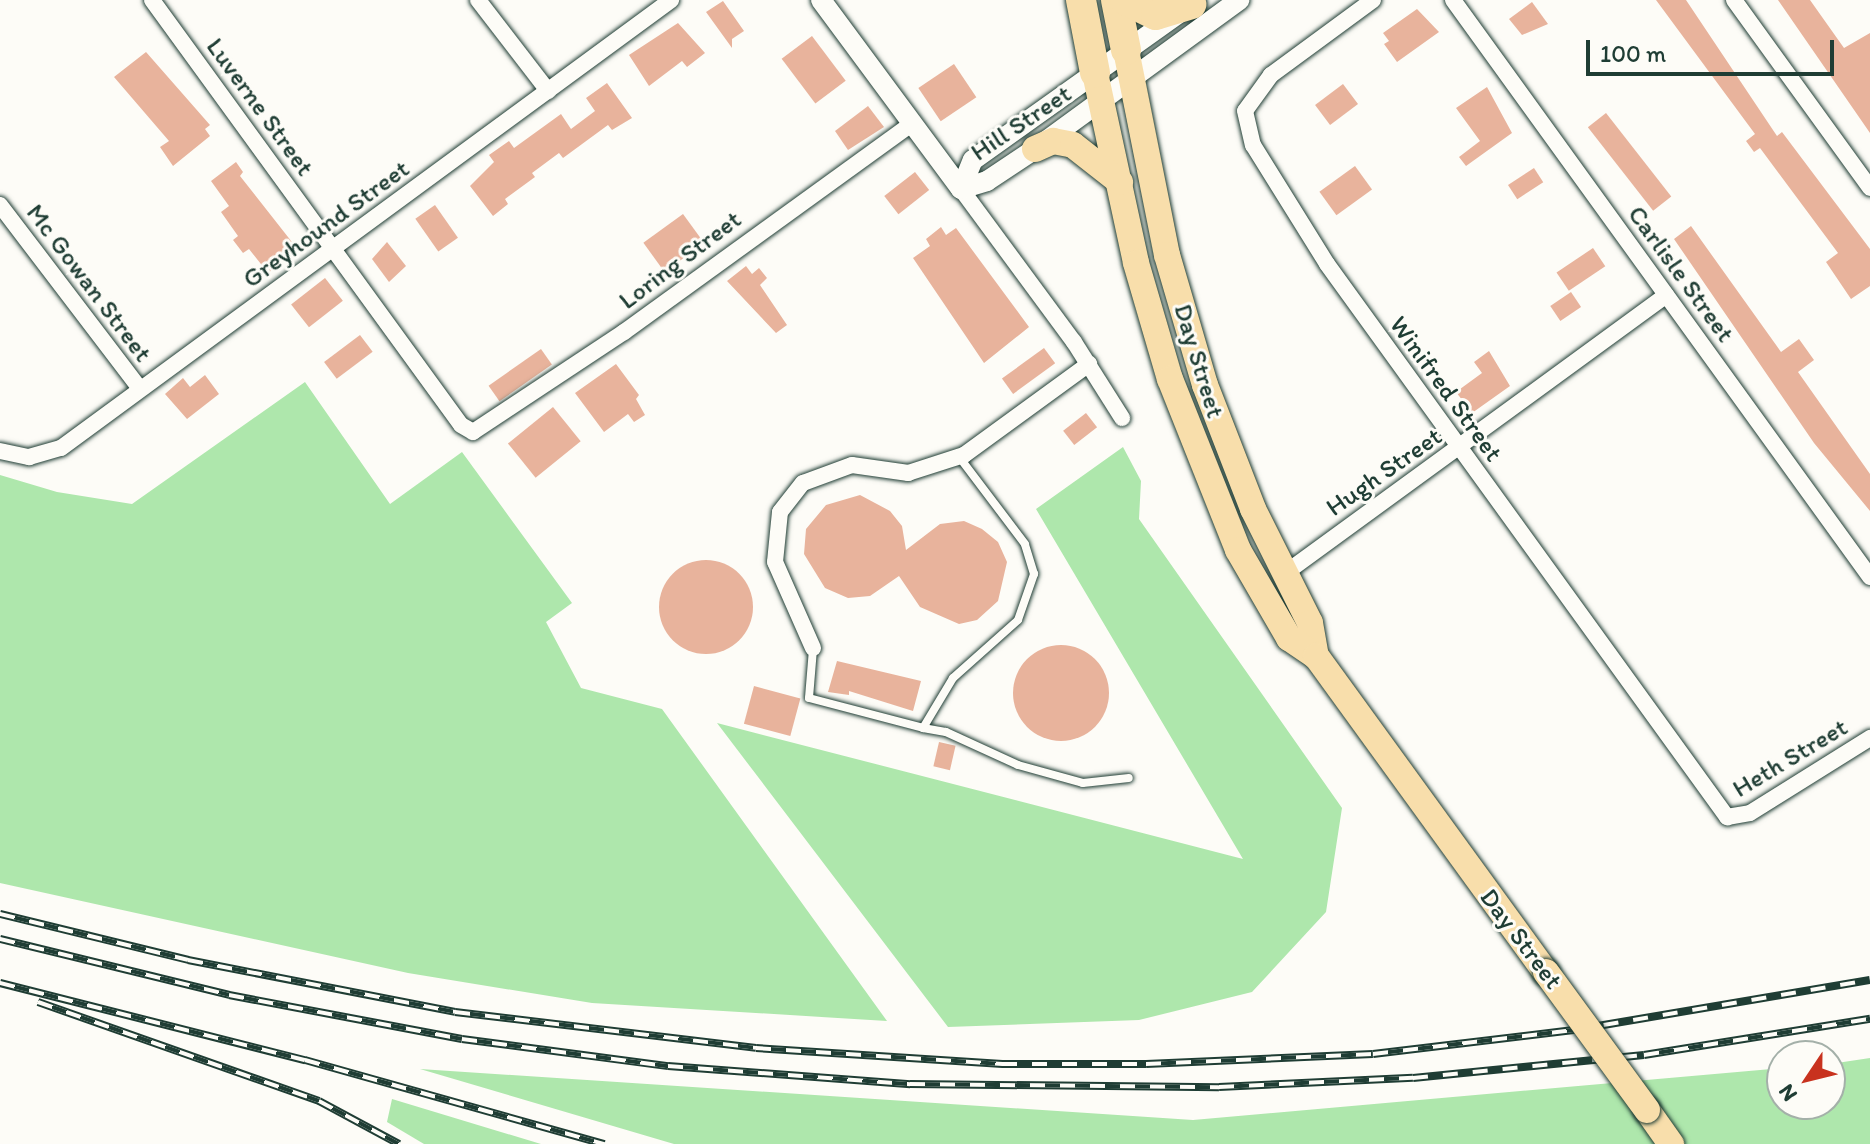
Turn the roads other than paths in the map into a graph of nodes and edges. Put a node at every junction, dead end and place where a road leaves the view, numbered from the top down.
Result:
1 (152, 0) edge
2 (478, 0) edge
3 (671, 0) edge
4 (821, 0) edge
5 (1081, 0) edge
6 (1116, 0) edge
7 (1125, 0) edge
8 (1239, 0) edge
9 (1373, 0) edge
10 (1453, 0) edge
11 (1734, 0) edge
12 (1194, 2) edge
13 (1129, 64) junction
14 (1098, 86) junction
15 (548, 91) junction
16 (913, 123) junction
17 (1035, 149) junction
18 (1121, 184) junction
19 (1870, 188) edge
20 (961, 189) junction
21 (0, 205) edge
22 (333, 249) junction
23 (1666, 295) junction
24 (1089, 364) junction
25 (140, 389) junction
26 (1122, 418) dead end
27 (473, 432) joint
28 (1460, 449) junction
29 (0, 451) edge
30 (959, 457) junction
31 (1284, 574) junction
32 (1870, 577) edge
33 (813, 648) joint
34 (1316, 656) junction
35 (923, 728) junction
36 (1870, 738) edge
37 (1129, 778) dead end
38 (1733, 819) joint
39 (1671, 1144) edge

1 - 22 street, Luverne Street
2 - 15 street
3 - 15 street, Greyhound Street
4 - 16 street
5 - 14 highway
6 - 13 highway
7 - 12 highway
8 - 13 street, Hill Street
9 - 28 street, Winifred Street
10 - 23 street, Carlisle Street
11 - 19 street
12 - 13 street, Hill Street
13 - 14 street, Hill Street
13 - 14 street, Hill Street
13 - 31 main road, Day Street
14 - 17 street, Hill Street
14 - 18 main road, Day Street
14 - 20 street, Hill Street
15 - 22 street, Greyhound Street
16 - 20 street
16 - 27 street, Loring Street
17 - 18 main road
17 - 20 street, Hill Street
18 - 34 main road, Day Street
20 - 24 street
21 - 25 street, Mc Gowan Street
22 - 25 street, Greyhound Street
22 - 27 street, Luverne Street
23 - 28 street, Hugh Street
23 - 32 street, Carlisle Street
24 - 26 street
24 - 30 street
25 - 29 street, Greyhound Street
28 - 31 street, Hugh Street
28 - 38 street, Winifred Street
30 - 33 street
30 - 35 lane
31 - 34 main road, Day Street
33 - 35 lane
34 - 39 main road, Day Street, bridge
35 - 37 lane
36 - 38 street, Heth Street

